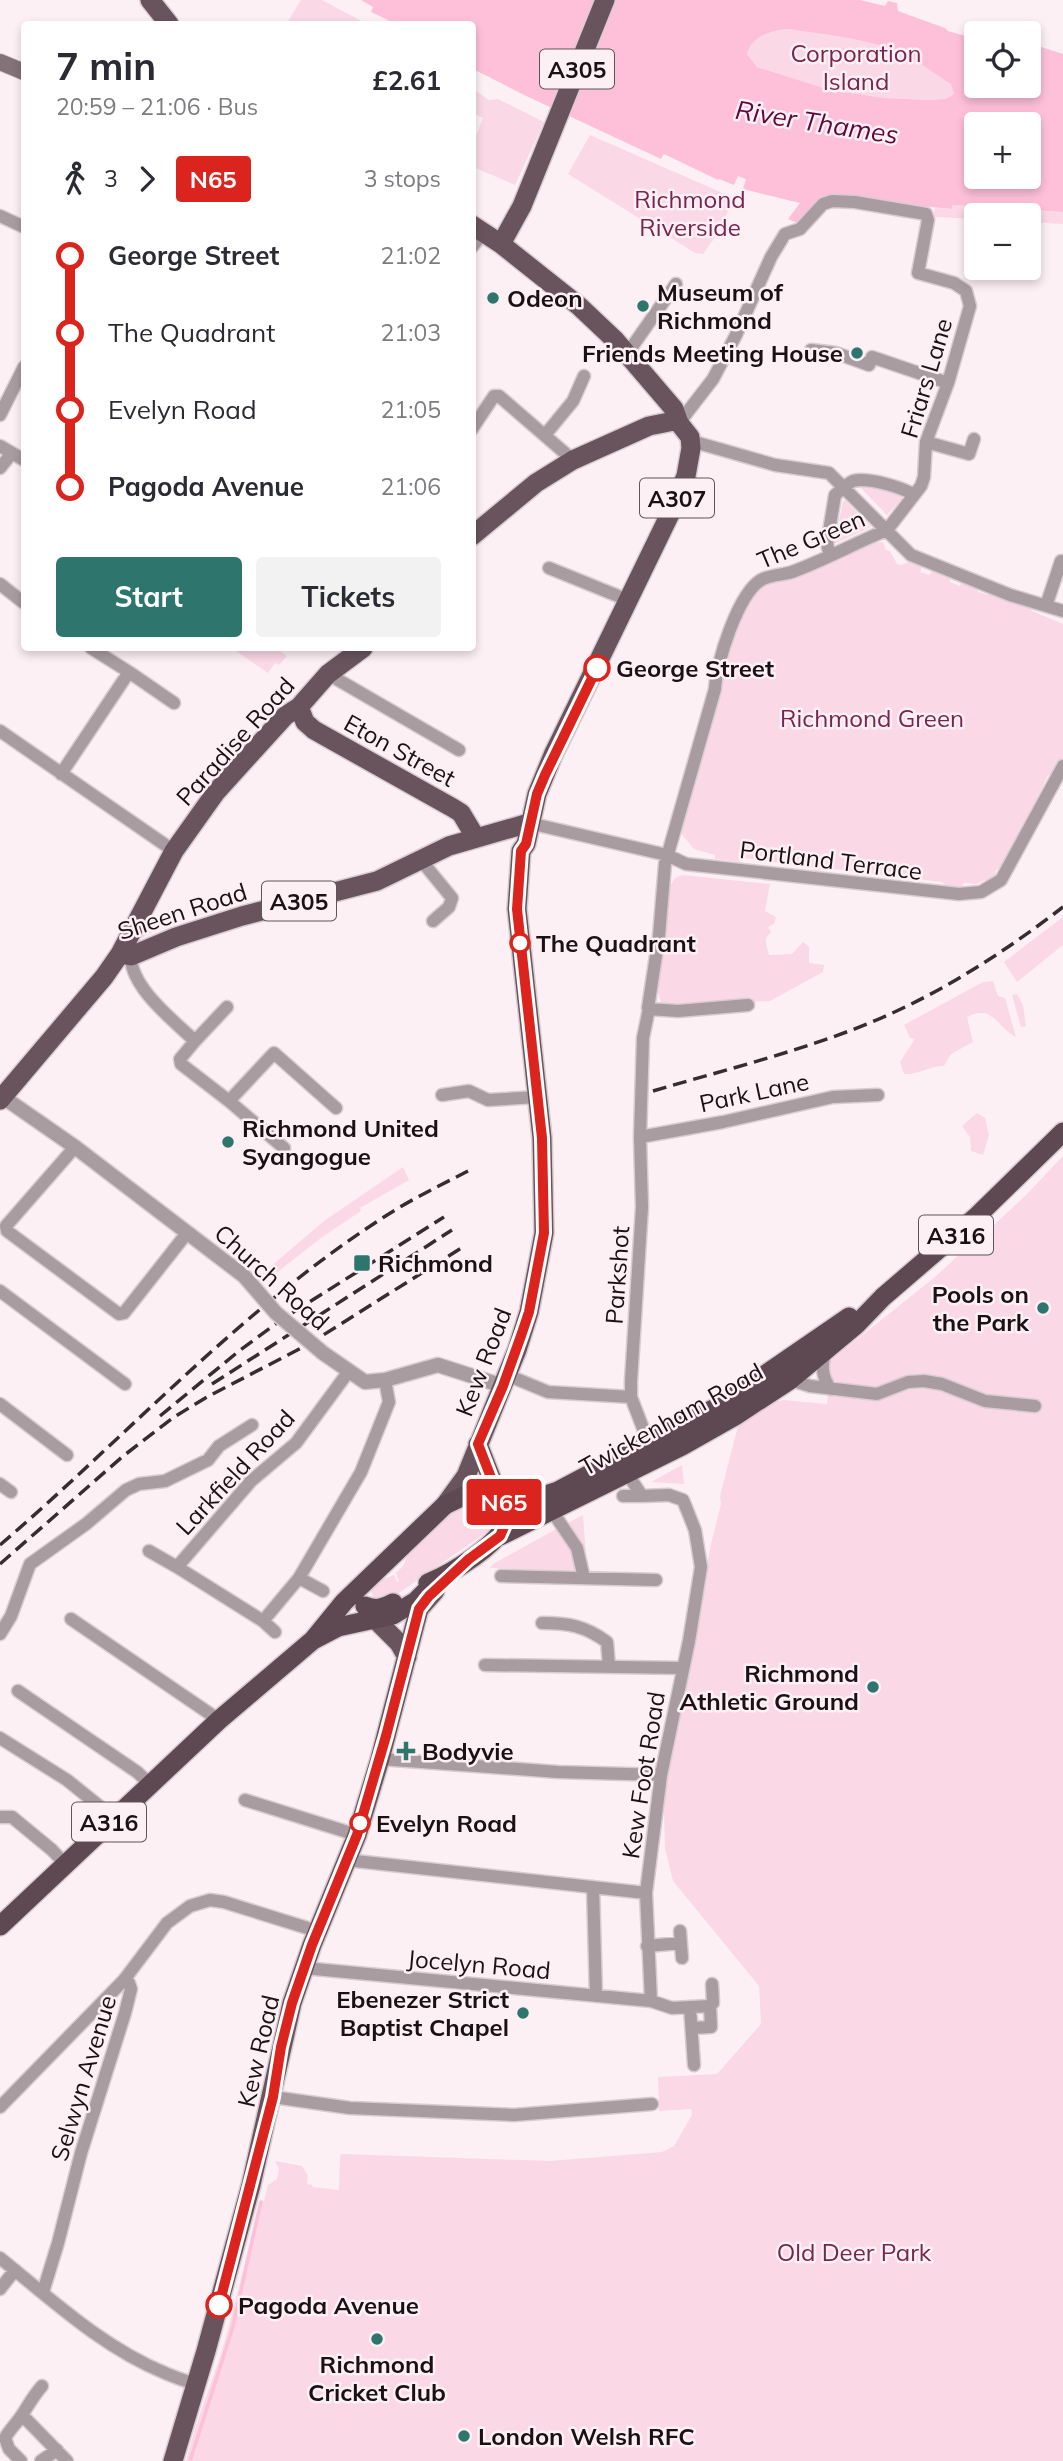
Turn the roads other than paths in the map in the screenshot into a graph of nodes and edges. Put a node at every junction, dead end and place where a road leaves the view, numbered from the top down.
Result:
1 (150, 0) edge
2 (605, 0) edge
3 (167, 21) edge
4 (0, 63) edge
5 (21, 71) edge
6 (0, 216) edge
7 (21, 226) edge
8 (476, 234) edge
9 (500, 244) junction
10 (676, 284) dead end
11 (811, 349) dead end
12 (627, 354) junction
13 (21, 373) edge
14 (584, 376) dead end
15 (948, 383) junction
16 (658, 391) junction
17 (0, 415) edge
18 (476, 423) edge
19 (680, 423) junction
20 (649, 426) junction
21 (545, 435) junction
22 (974, 439) dead end
23 (691, 441) junction
24 (926, 442) junction
25 (0, 446) edge
26 (12, 453) junction
27 (21, 458) edge
28 (573, 460) junction
29 (0, 468) edge
30 (845, 487) junction
31 (914, 495) junction
32 (887, 530) junction
33 (476, 533) edge
34 (830, 556) junction
35 (1062, 557) edge
36 (549, 568) dead end
37 (0, 584) edge
38 (628, 600) junction
39 (21, 601) edge
40 (1046, 606) junction
41 (1063, 611) edge
42 (96, 651) edge
43 (359, 651) edge
44 (129, 672) junction
45 (328, 674) junction
46 (174, 703) dead end
47 (299, 707) junction
48 (1, 733) edge
49 (459, 750) dead end
50 (1063, 766) edge
51 (61, 774) junction
52 (529, 823) junction
53 (505, 831) junction
54 (476, 838) junction
55 (174, 851) junction
56 (521, 851) junction
57 (667, 855) junction
58 (420, 859) junction
59 (433, 921) dead end
60 (125, 955) junction
61 (748, 1005) dead end
62 (227, 1007) dead end
63 (649, 1009) junction
64 (195, 1041) junction
65 (442, 1095) dead end
66 (878, 1095) dead end
67 (1, 1097) edge
68 (537, 1097) junction
69 (229, 1101) junction
70 (336, 1108) dead end
71 (1063, 1132) edge
72 (640, 1137) junction
73 (75, 1147) junction
74 (284, 1148) dead end
75 (187, 1233) junction
76 (0, 1291) edge
77 (883, 1297) junction
78 (827, 1350) junction
79 (349, 1371) junction
80 (764, 1377) junction
81 (385, 1380) junction
82 (505, 1380) junction
83 (790, 1380) junction
84 (125, 1384) dead end
85 (831, 1389) junction
86 (631, 1396) junction
87 (0, 1404) edge
88 (1035, 1406) dead end
89 (251, 1425) dead end
90 (478, 1444) junction
91 (649, 1444) junction
92 (67, 1455) dead end
93 (626, 1473) junction
94 (498, 1493) junction
95 (623, 1496) dead end
96 (642, 1496) junction
97 (445, 1505) junction
98 (552, 1511) junction
99 (500, 1536) junction
100 (149, 1551) dead end
101 (469, 1559) junction
102 (177, 1567) junction
103 (501, 1576) dead end
104 (299, 1578) junction
105 (584, 1578) junction
106 (656, 1580) dead end
107 (323, 1591) dead end
108 (367, 1604) junction
109 (71, 1619) dead end
110 (263, 1622) junction
111 (542, 1623) dead end
112 (275, 1632) dead end
113 (0, 1634) edge
114 (313, 1640) junction
115 (407, 1657) junction
116 (485, 1665) dead end
117 (609, 1665) junction
118 (682, 1668) junction
119 (18, 1691) dead end
120 (219, 1720) junction
121 (0, 1738) edge
122 (380, 1759) junction
123 (661, 1775) junction
124 (150, 1784) junction
125 (245, 1800) dead end
126 (0, 1816) edge
127 (114, 1818) junction
128 (357, 1835) junction
129 (346, 1860) junction
130 (65, 1864) junction
131 (593, 1887) junction
132 (646, 1893) junction
133 (0, 1926) edge
134 (317, 1931) junction
135 (648, 1946) junction
136 (682, 1958) dead end
137 (304, 1968) junction
138 (124, 1980) junction
139 (712, 1984) dead end
140 (596, 1996) junction
141 (651, 2001) junction
142 (710, 2006) junction
143 (690, 2007) junction
144 (692, 2028) junction
145 (694, 2065) dead end
146 (273, 2097) junction
147 (652, 2104) dead end
148 (0, 2107) edge
149 (0, 2258) edge
150 (15, 2270) junction
151 (0, 2289) edge
152 (43, 2292) junction
153 (196, 2383) junction
154 (42, 2386) dead end
155 (22, 2415) junction
156 (57, 2450) junction
157 (21, 2461) edge
158 (41, 2461) edge
159 (67, 2461) edge
160 (173, 2461) edge

1 - 3 main road
2 - 9 main road, A305
4 - 5 main road
6 - 7 street
8 - 9 main road
9 - 12 main road
10 - 12 street
11 - 15 street
12 - 16 main road
13 - 17 street
14 - 21 street
15 - 19 street, Friars Lane
15 - 24 street, Friars Lane
16 - 19 main road
16 - 20 main road
18 - 21 street
19 - 20 main road
19 - 23 main road
20 - 28 main road
21 - 28 street
22 - 24 street
23 - 30 street
23 - 38 main road, A307
24 - 31 street, Friars Lane
25 - 26 street
26 - 27 street
26 - 29 street
28 - 33 main road
30 - 31 street
30 - 32 street
30 - 34 street
31 - 32 street, Friars Lane
32 - 34 street, The Green
32 - 40 street, The Green
34 - 57 street, The Green
35 - 40 street
36 - 38 street
37 - 39 street
38 - 52 main road, A307
40 - 41 street, The Green
42 - 44 street
43 - 45 main road, Paradise Road
44 - 46 street
44 - 51 street
45 - 47 main road, Paradise Road
45 - 49 street
47 - 54 main road, Eton Street
47 - 55 main road, Paradise Road
48 - 51 street
50 - 57 street, Portland Terrace
51 - 55 street
52 - 53 main road, Sheen Road
52 - 56 main road
52 - 57 street, Portland Terrace
53 - 54 main road, Sheen Road
53 - 56 main road
54 - 58 main road, Sheen Road / A305
55 - 60 main road, Paradise Road
56 - 68 main road
57 - 63 street, The Green
58 - 59 street
58 - 60 main road, Sheen Road / A305
60 - 64 street
60 - 67 main road, Sheen Road
61 - 63 street
62 - 64 street
63 - 72 street, Parkshot
64 - 69 street
65 - 68 street
66 - 72 street, Park Lane
67 - 73 street, Church Road
68 - 82 main road, Kew Road
69 - 70 street
69 - 74 street
71 - 77 highway, Twickenham Road / A316
72 - 86 street, Parkshot
73 - 75 street, Church Road
73 - 75 street
75 - 79 street, Church Road, bridge
76 - 84 street
77 - 78 highway, Twickenham Road / A316
77 - 80 highway, Twickenham Road / A316
78 - 83 highway, Twickenham Road / A316
78 - 85 street
79 - 81 street, Church Road
79 - 102 street, Larkfield Road
80 - 83 street
80 - 91 highway, Twickenham Road / A316
81 - 82 street, Church Road
81 - 104 street
82 - 86 street
82 - 90 main road, Kew Road
83 - 85 street
83 - 93 highway, Twickenham Road / A316
85 - 88 street
86 - 91 street, Parkshot
87 - 92 street
89 - 113 street
90 - 94 main road
90 - 97 main road, Kew Road
91 - 94 highway, Twickenham Road / A316
93 - 96 street
93 - 98 highway, Twickenham Road / A316
94 - 97 highway, A316
94 - 99 highway
95 - 96 street
96 - 118 street, Kew Foot Road
97 - 108 highway, A316
98 - 99 highway, Twickenham Road / A316
98 - 105 street
99 - 101 highway, A316
100 - 102 street, Larkfield Road
101 - 108 highway, A316
101 - 115 main road, Kew Road
102 - 110 street, Larkfield Road
103 - 105 street
104 - 107 street
104 - 110 street
105 - 106 street
108 - 114 highway, A316
108 - 114 highway, A316
108 - 115 main road
109 - 120 street
110 - 112 street, Larkfield Road
111 - 117 street
114 - 120 highway, A316
115 - 122 main road, Kew Road
116 - 117 street
117 - 118 street
118 - 123 street, Kew Foot Road
119 - 124 street
120 - 124 highway, A316
121 - 127 street
122 - 123 street
122 - 128 main road, Kew Road
123 - 132 street, Kew Foot Road
124 - 127 highway, A316
125 - 128 street
126 - 130 street
127 - 130 highway, A316
128 - 129 main road, Kew Road
129 - 131 street
129 - 134 main road, Kew Road
130 - 133 highway, A316
131 - 132 street
131 - 140 street
132 - 135 street, Kew Foot Road
134 - 137 main road, Kew Road
134 - 138 street, Selwyn Avenue
135 - 136 street
135 - 141 street, Kew Foot Road
137 - 140 street, Jocelyn Road
137 - 146 main road, Kew Road
138 - 148 street
138 - 152 street, Selwyn Avenue
139 - 142 street
140 - 141 street, Jocelyn Road
141 - 143 street, Jocelyn Road
142 - 143 street, Jocelyn Road
142 - 144 street
143 - 144 street
144 - 145 street
146 - 147 street
146 - 153 main road, Kew Road
149 - 150 street
150 - 151 street
150 - 152 street
152 - 153 street
153 - 160 main road, Kew Road
154 - 155 street
155 - 156 street
155 - 157 street
156 - 158 street
156 - 159 street

